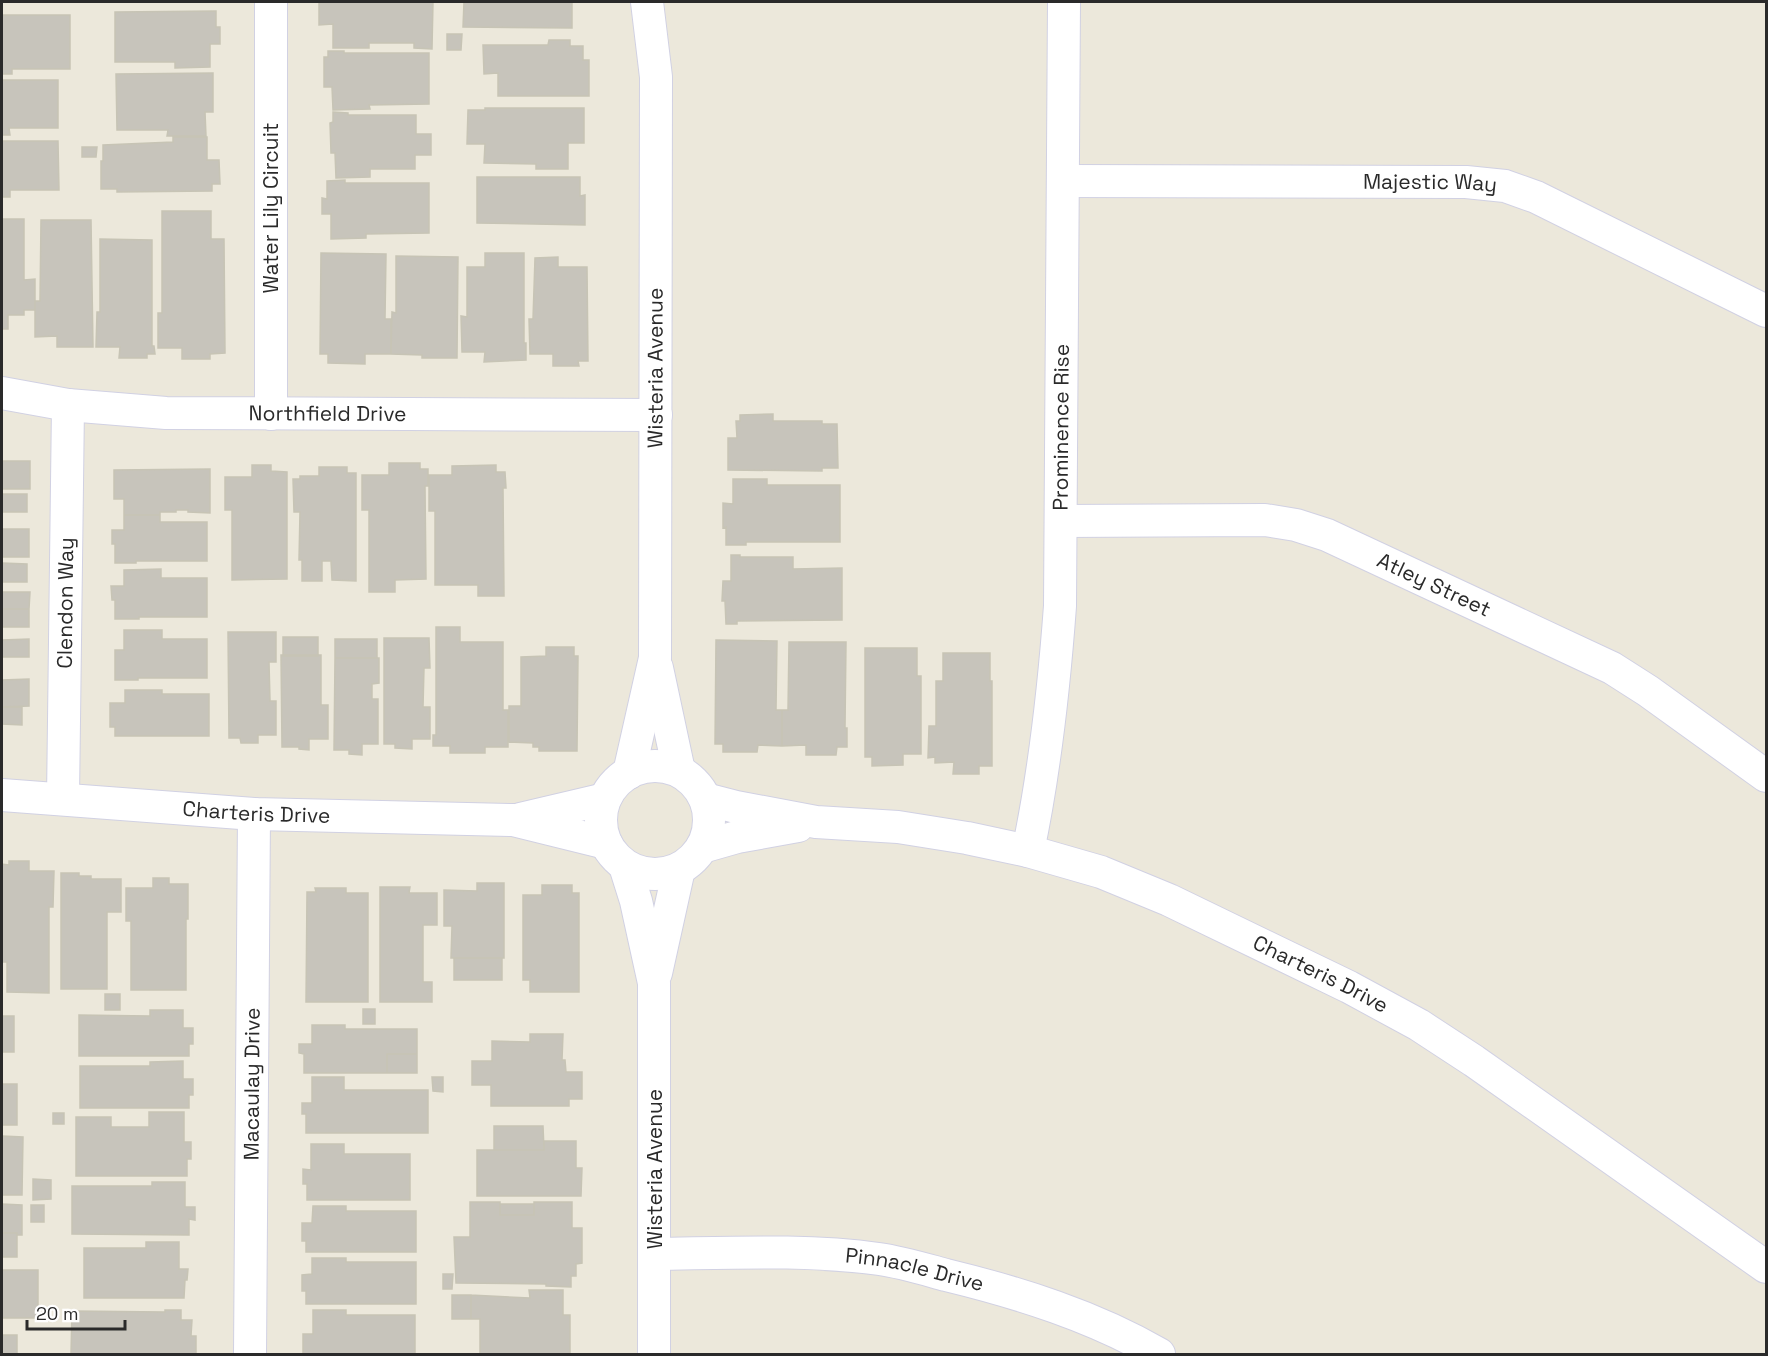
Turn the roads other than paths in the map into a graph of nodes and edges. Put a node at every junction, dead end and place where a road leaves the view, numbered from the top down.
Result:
1 (271, 2) edge
2 (647, 2) edge
3 (668, 2) edge
4 (1064, 2) edge
5 (656, 77) junction
6 (1064, 181) junction
7 (1763, 300) edge
8 (2, 393) edge
9 (68, 405) junction
10 (271, 414) junction
11 (656, 415) junction
12 (1061, 521) junction
13 (655, 658) junction
14 (679, 771) junction
15 (629, 773) junction
16 (1767, 776) edge
17 (2, 795) edge
18 (705, 798) junction
19 (605, 799) junction
20 (63, 800) junction
21 (254, 814) junction
22 (513, 820) junction
23 (816, 822) junction
24 (702, 846) junction
25 (1028, 850) junction
26 (616, 854) junction
27 (679, 869) junction
28 (654, 983) junction
29 (655, 1254) junction
30 (1767, 1267) edge
31 (250, 1354) edge
32 (654, 1354) edge
33 (1160, 1354) edge

1 - 10 street, Water Lily Circuit
2 - 5 street, Wisteria Avenue
3 - 5 street, Wisteria Avenue
4 - 6 street, Prominence Rise
5 - 11 street, Wisteria Avenue
6 - 7 street, Majestic Way
6 - 12 street, Prominence Rise
8 - 9 street, Northfield Drive
9 - 10 street, Northfield Drive
9 - 20 street, Clendon Way
10 - 11 street, Northfield Drive
11 - 13 street, Wisteria Avenue
12 - 16 street, Atley Street
12 - 25 street, Prominence Rise
13 - 14 street, Wisteria Avenue
13 - 15 street, Wisteria Avenue
14 - 15 street
14 - 18 street
15 - 19 street
17 - 20 street, Charteris Drive
18 - 23 street, Charteris Drive
18 - 24 street
19 - 22 street, Charteris Drive
19 - 26 street
20 - 21 street, Charteris Drive
21 - 22 street, Charteris Drive
21 - 31 street, Macaulay Drive
22 - 26 street, Charteris Drive
23 - 24 street, Charteris Drive
23 - 25 street, Charteris Drive
24 - 27 street
25 - 30 street, Charteris Drive
26 - 27 street
26 - 28 street, Wisteria Avenue
27 - 28 street, Wisteria Avenue
28 - 29 street, Wisteria Avenue
29 - 32 street, Wisteria Avenue
29 - 33 street, Pinnacle Drive

